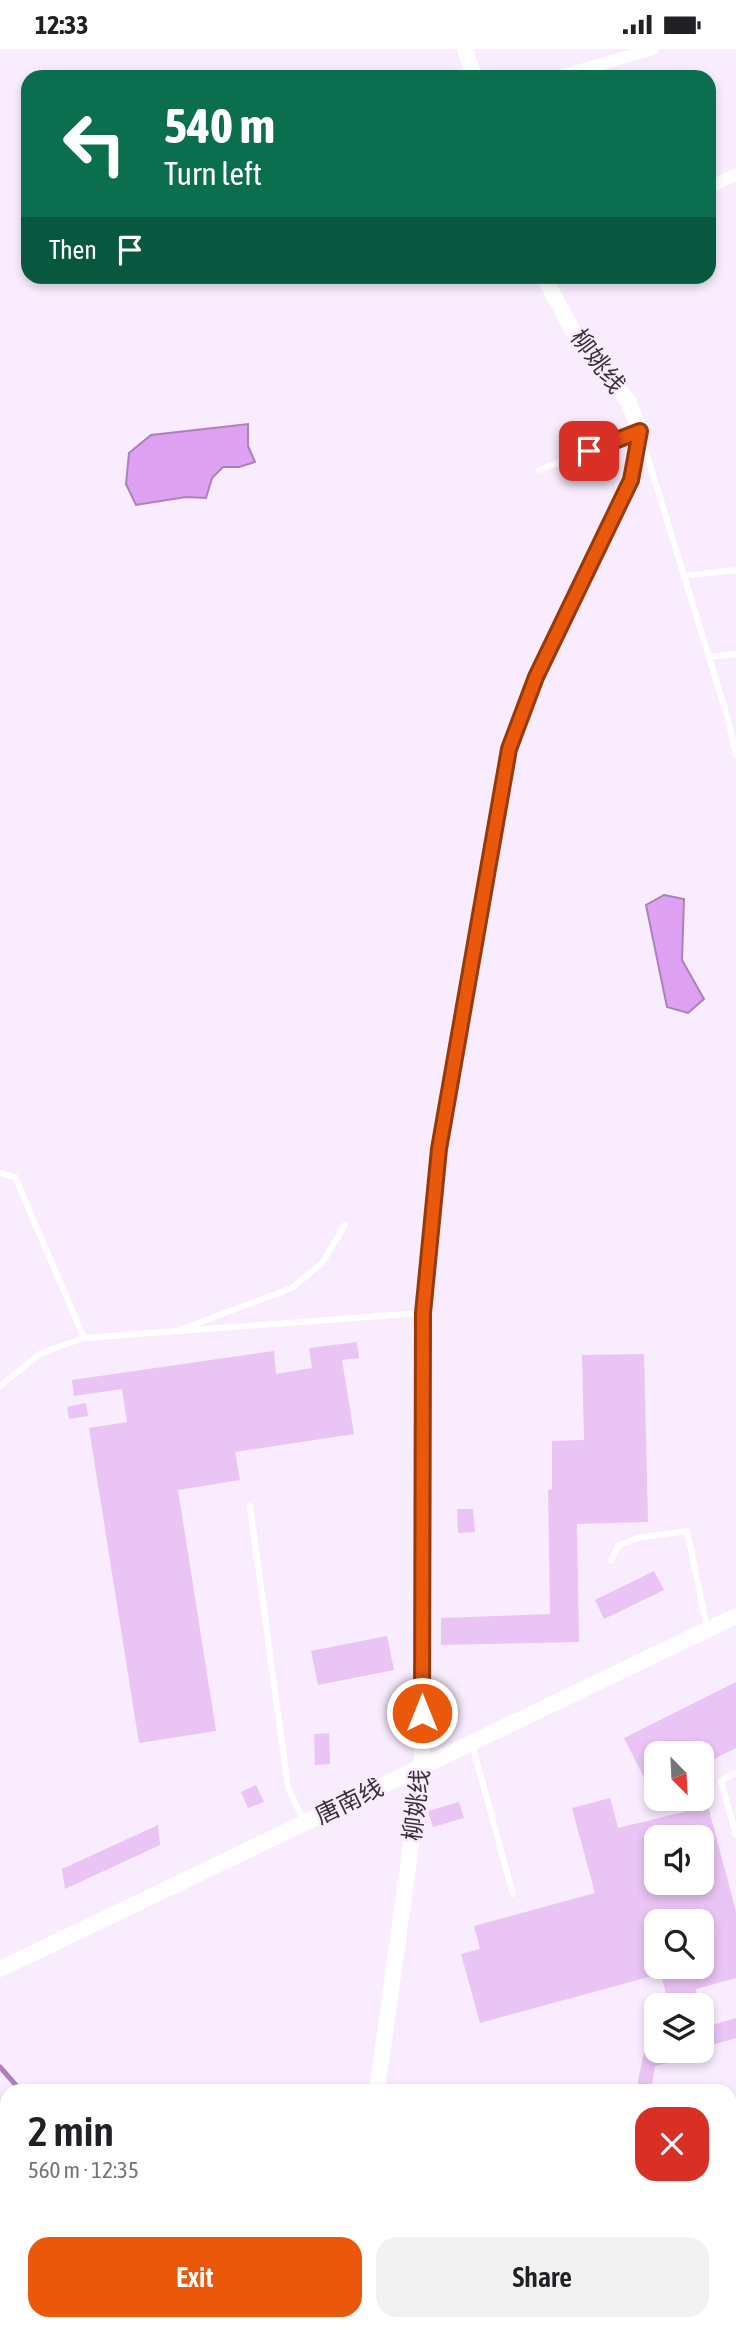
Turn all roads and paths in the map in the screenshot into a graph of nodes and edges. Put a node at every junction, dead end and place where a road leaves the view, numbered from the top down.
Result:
1 (465, 49) edge
2 (653, 49) edge
3 (472, 70) edge
4 (581, 70) edge
5 (736, 174) edge
6 (716, 184) edge
7 (551, 284) edge
8 (640, 431) junction
9 (539, 470) dead end
10 (736, 570) edge
11 (684, 576) junction
12 (736, 654) edge
13 (709, 657) junction
14 (736, 755) edge
15 (0, 1174) edge
16 (345, 1226) dead end
17 (423, 1313) junction
18 (174, 1332) junction
19 (83, 1339) junction
20 (0, 1386) edge
21 (250, 1506) dead end
22 (611, 1561) dead end
23 (736, 1616) edge
24 (708, 1629) junction
25 (472, 1742) junction
26 (422, 1766) junction
27 (736, 1773) edge
28 (304, 1823) junction
29 (736, 1835) edge
30 (513, 1893) dead end
31 (0, 1969) edge
32 (378, 2084) edge

1 - 3 street
2 - 4 street
5 - 6 street
7 - 8 street, 柳姚线
8 - 9 lane
8 - 11 lane
8 - 17 street, 柳姚线
10 - 11 lane
11 - 13 lane
12 - 13 lane
13 - 14 lane
15 - 19 lane
16 - 18 lane
17 - 18 lane
17 - 26 street, 柳姚线
18 - 19 lane
19 - 20 lane
21 - 28 lane
22 - 24 lane
23 - 24 street, 唐南线
24 - 25 street, 唐南线
25 - 26 street, 唐南线
25 - 30 lane
26 - 28 street, 唐南线
26 - 32 street, 柳姚线
27 - 29 lane
28 - 31 street, 唐南线

